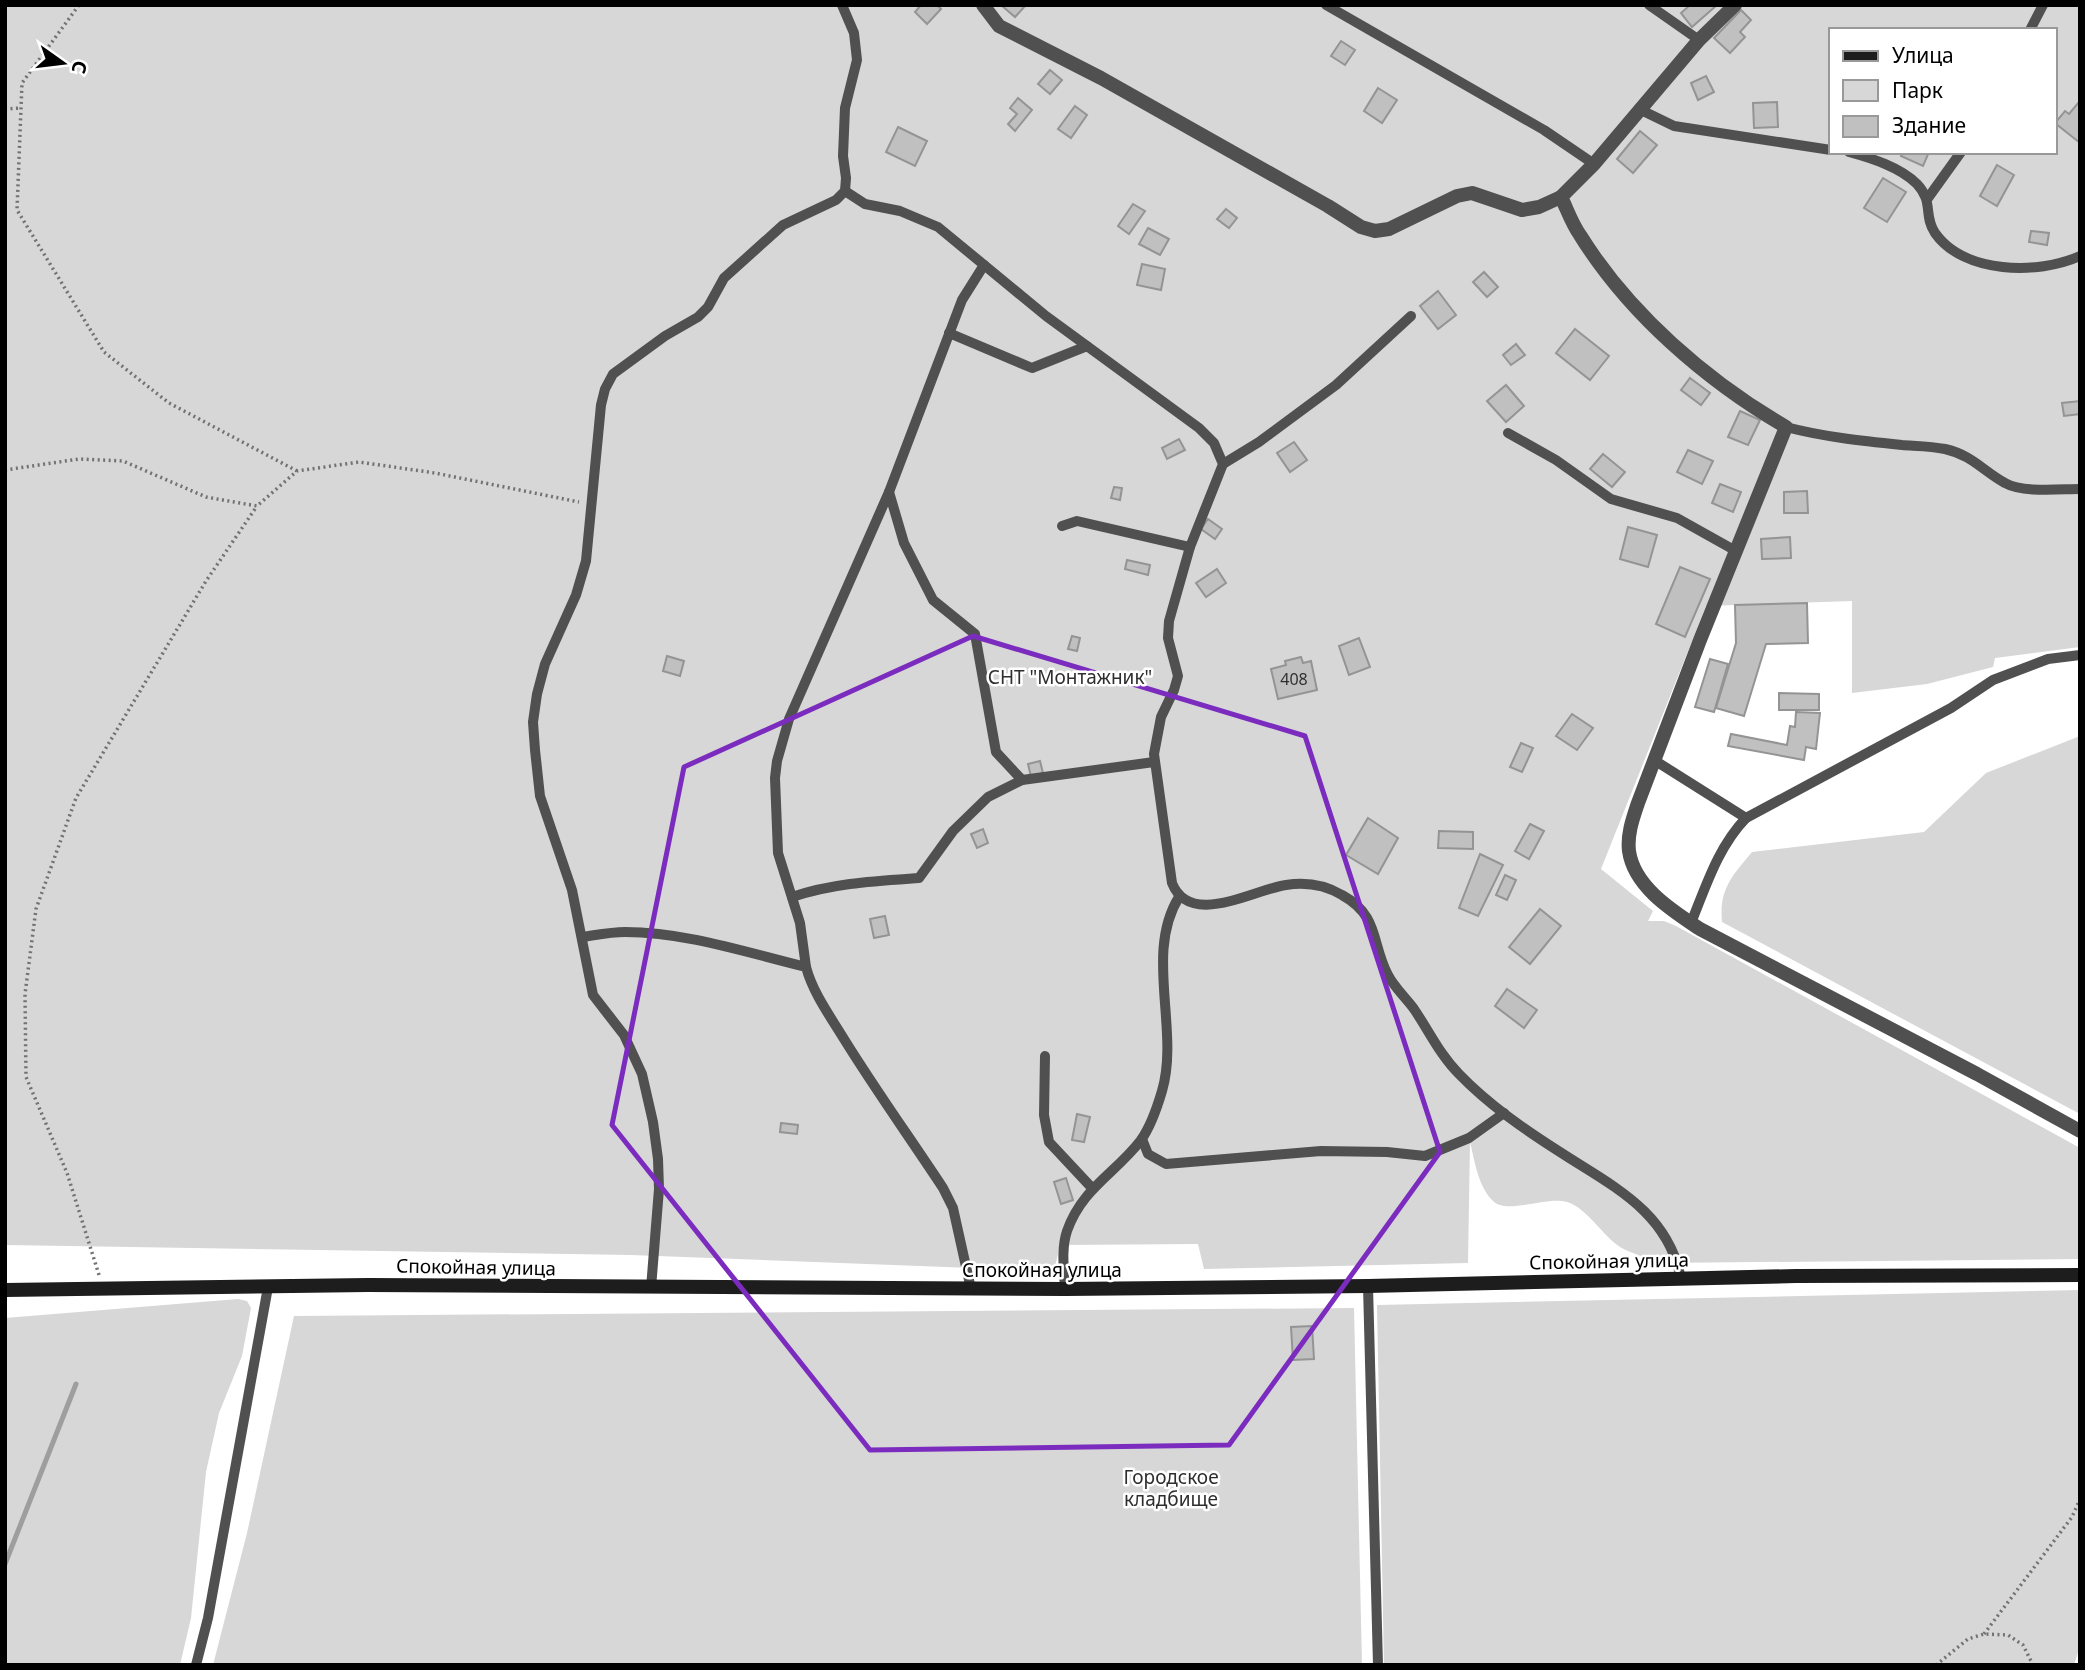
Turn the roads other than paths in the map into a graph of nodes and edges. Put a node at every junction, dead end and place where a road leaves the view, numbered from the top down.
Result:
1 (842, 5) edge
2 (983, 5) edge
3 (1326, 5) edge
4 (1649, 5) edge
5 (1735, 5) edge
6 (2043, 5) edge
7 (2031, 28) edge
8 (1699, 40) junction
9 (1641, 110) junction
10 (1829, 150) edge
11 (1856, 154) edge
12 (1960, 154) edge
13 (1594, 164) junction
14 (845, 191) junction
15 (1562, 197) junction
16 (1928, 198) junction
17 (2080, 256) edge
18 (984, 265) junction
19 (1411, 316) dead end
20 (949, 333) junction
21 (1087, 346) junction
22 (1786, 427) junction
23 (1508, 433) dead end
24 (1223, 464) junction
25 (2080, 489) edge
26 (889, 492) junction
27 (1062, 526) dead end
28 (1190, 547) junction
29 (1736, 551) junction
30 (2080, 655) edge
31 (1654, 760) junction
32 (1154, 762) junction
33 (1022, 780) junction
34 (1746, 818) junction
35 (792, 897) junction
36 (1179, 897) junction
37 (1691, 923) junction
38 (582, 937) junction
39 (806, 967) junction
40 (1045, 1056) dead end
41 (1504, 1114) junction
42 (2080, 1131) edge
43 (1142, 1139) junction
44 (1092, 1188) junction
45 (2080, 1275) edge
46 (1681, 1279) junction
47 (1368, 1286) junction
48 (268, 1287) junction
49 (651, 1288) junction
50 (971, 1289) junction
51 (1065, 1289) junction
52 (5, 1290) edge
53 (196, 1665) edge
54 (1378, 1665) edge

1 - 14 lane
2 - 15 street
3 - 13 lane
4 - 8 lane
5 - 8 street
6 - 7 lane
8 - 9 street
9 - 10 lane
9 - 13 street
11 - 16 lane
12 - 16 lane
13 - 15 street
14 - 18 lane
14 - 38 lane
15 - 22 street
16 - 17 lane
18 - 20 lane
18 - 21 lane
19 - 24 lane
20 - 21 lane
20 - 26 lane
21 - 24 lane
22 - 25 lane
22 - 29 street
23 - 29 lane
24 - 28 lane
26 - 33 lane
26 - 35 lane
27 - 28 lane
28 - 32 lane
29 - 31 street
30 - 34 lane
31 - 34 lane
31 - 37 street
32 - 33 lane
32 - 36 lane
33 - 35 lane
34 - 37 lane
35 - 39 lane
36 - 41 lane
36 - 43 lane
37 - 42 street
38 - 39 lane
38 - 49 lane
39 - 50 lane
40 - 44 lane
41 - 43 lane
41 - 46 lane
43 - 44 lane
44 - 51 lane
45 - 46 street, Спокойная улица
46 - 47 street, Спокойная улица
47 - 51 street, Спокойная улица
47 - 54 lane
48 - 49 street, Спокойная улица
48 - 52 street, Спокойная улица
48 - 53 lane
49 - 50 street, Спокойная улица
50 - 51 street, Спокойная улица

